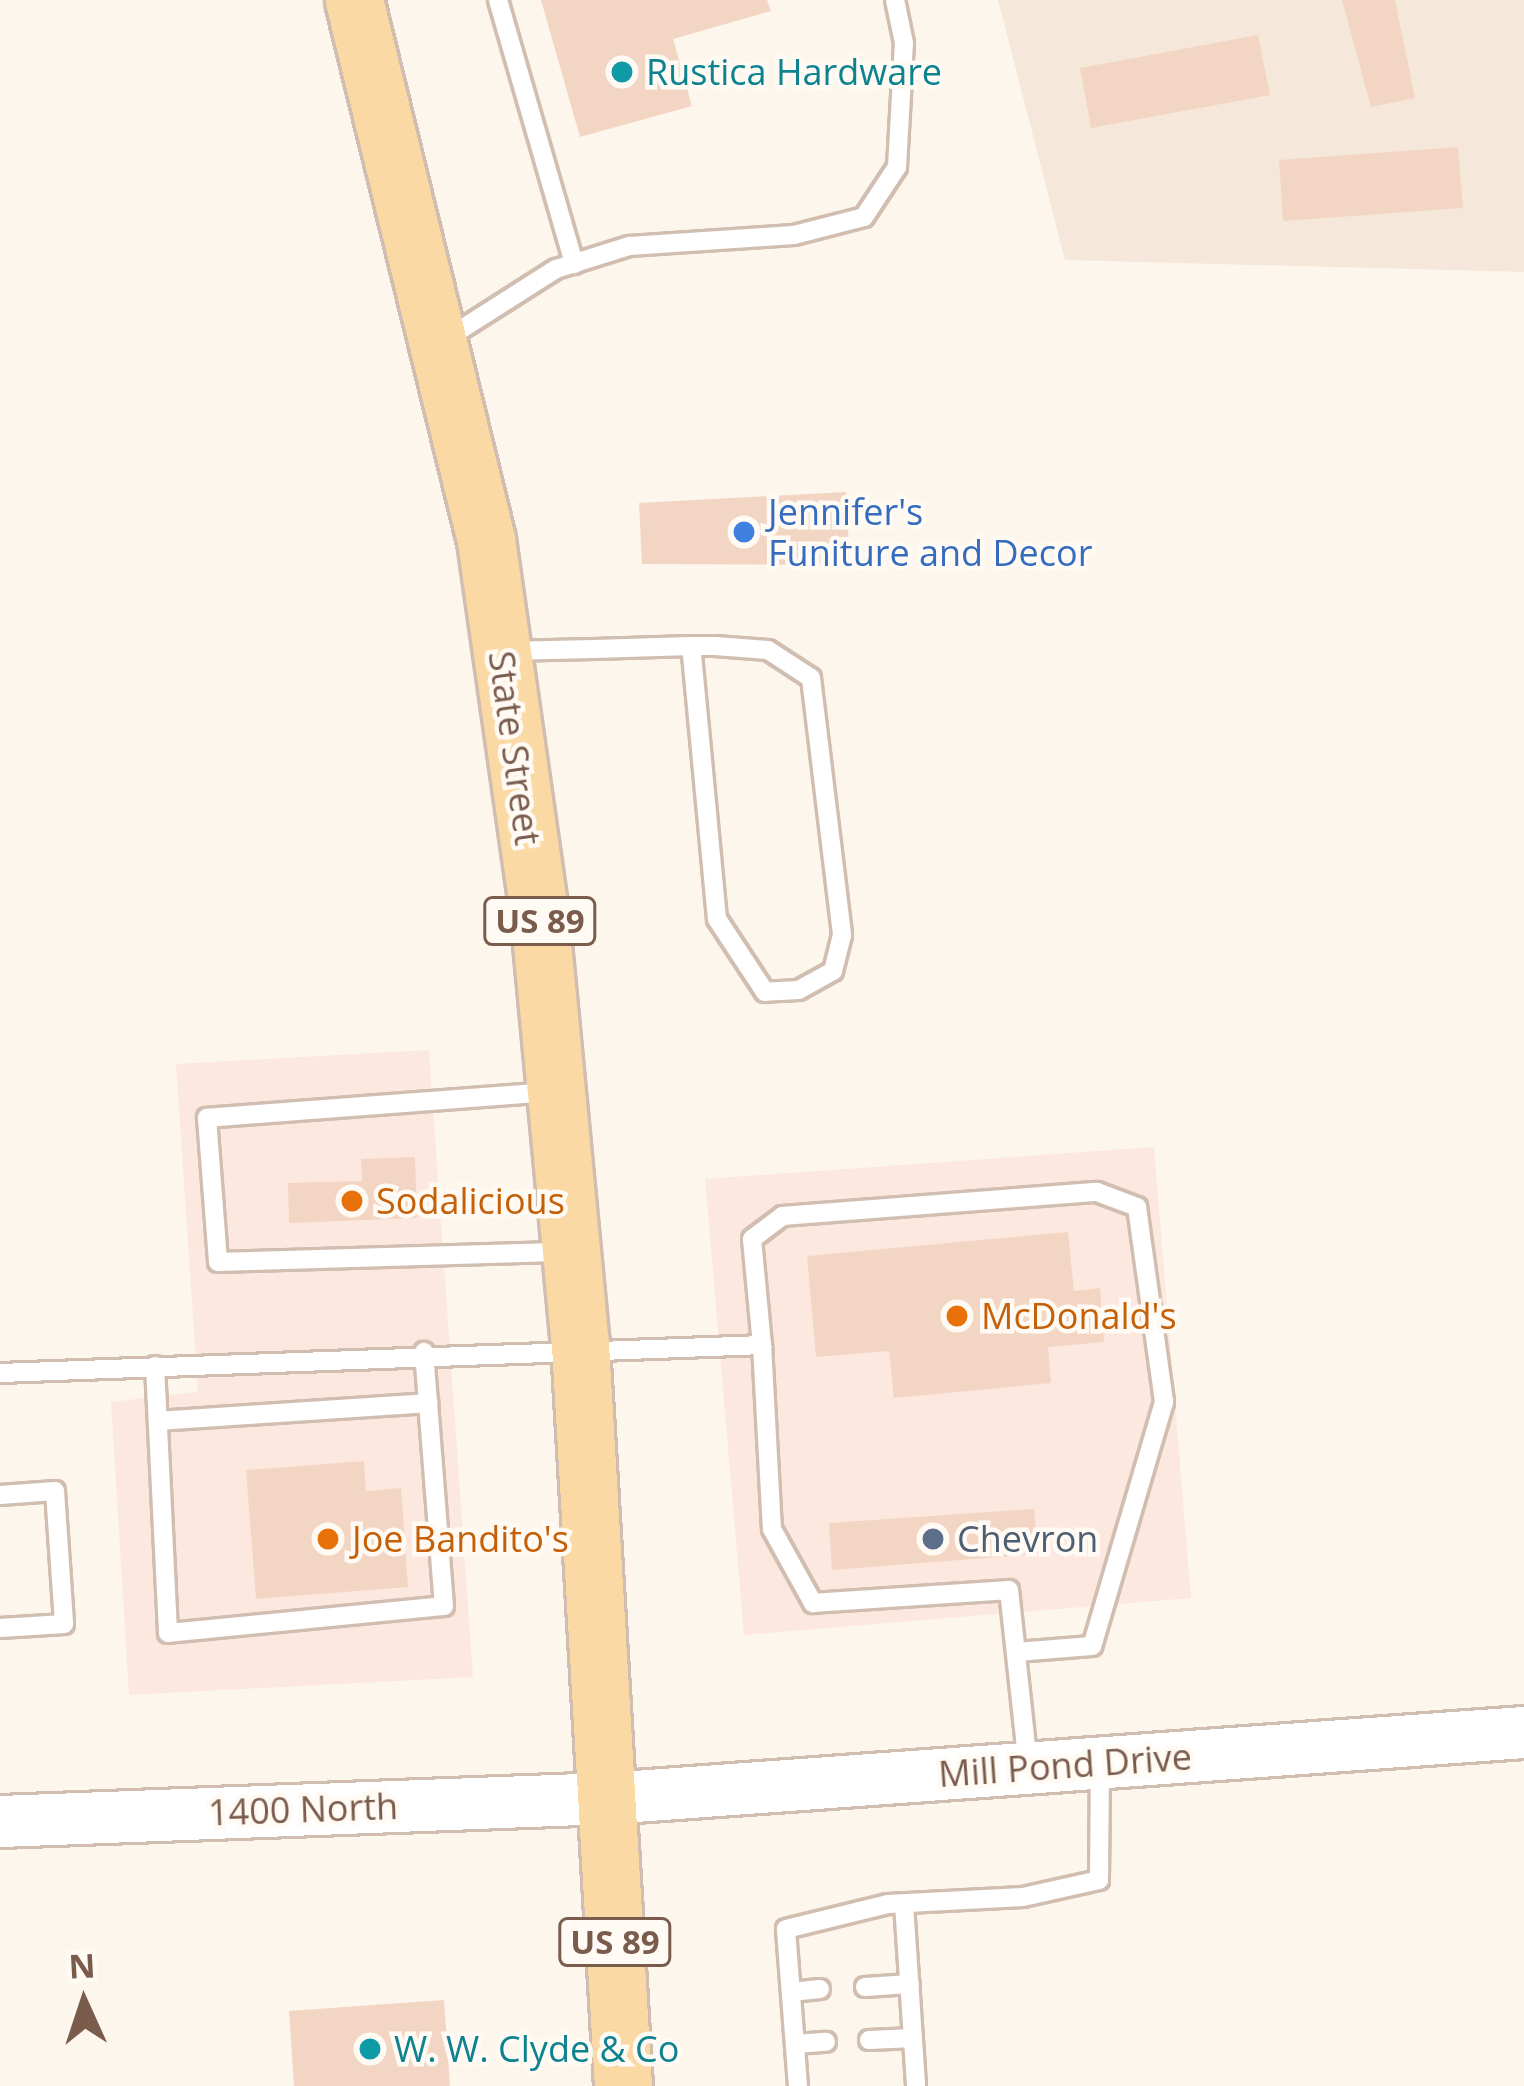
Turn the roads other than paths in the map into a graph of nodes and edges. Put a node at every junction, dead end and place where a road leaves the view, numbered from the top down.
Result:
1 (354, 0) edge
2 (498, 0) edge
3 (895, 0) edge
4 (574, 264) junction
5 (442, 342) junction
6 (691, 646) junction
7 (501, 651) junction
8 (556, 1092) junction
9 (572, 1252) junction
10 (580, 1345) junction
11 (761, 1345) junction
12 (424, 1352) junction
13 (155, 1366) junction
14 (0, 1373) edge
15 (428, 1403) junction
16 (158, 1421) junction
17 (0, 1495) edge
18 (0, 1628) edge
19 (1016, 1652) junction
20 (1524, 1732) edge
21 (1100, 1762) junction
22 (1028, 1768) junction
23 (607, 1798) junction
24 (0, 1821) edge
25 (904, 1904) junction
26 (910, 1984) junction
27 (865, 1987) dead end
28 (820, 1989) dead end
29 (791, 1992) junction
30 (913, 2038) junction
31 (869, 2040) dead end
32 (826, 2042) dead end
33 (795, 2044) junction
34 (623, 2086) edge
35 (798, 2086) edge
36 (916, 2086) edge

1 - 5 main road, State Street / US 89
2 - 4 lane
3 - 4 lane
4 - 5 lane
5 - 7 main road, State Street / US 89
6 - 6 lane
6 - 7 lane
7 - 8 main road, State Street / US 89
8 - 9 main road, State Street / US 89
8 - 9 lane
9 - 10 main road, State Street / US 89
10 - 11 lane
10 - 12 lane
10 - 23 main road, State Street / US 89
11 - 19 lane
11 - 19 lane
12 - 13 lane
12 - 15 lane
13 - 14 lane
13 - 16 lane
15 - 16 lane
15 - 16 lane
17 - 18 lane
19 - 22 lane
20 - 21 main road, Mill Pond Drive
21 - 22 main road, Mill Pond Drive
21 - 25 lane
22 - 23 main road, Mill Pond Drive
23 - 24 main road, 1400 North
23 - 34 main road, US 89
25 - 26 lane
25 - 29 lane
26 - 27 lane
26 - 30 lane
28 - 29 lane
29 - 33 lane
30 - 31 lane
30 - 36 lane
32 - 33 lane
33 - 35 lane

